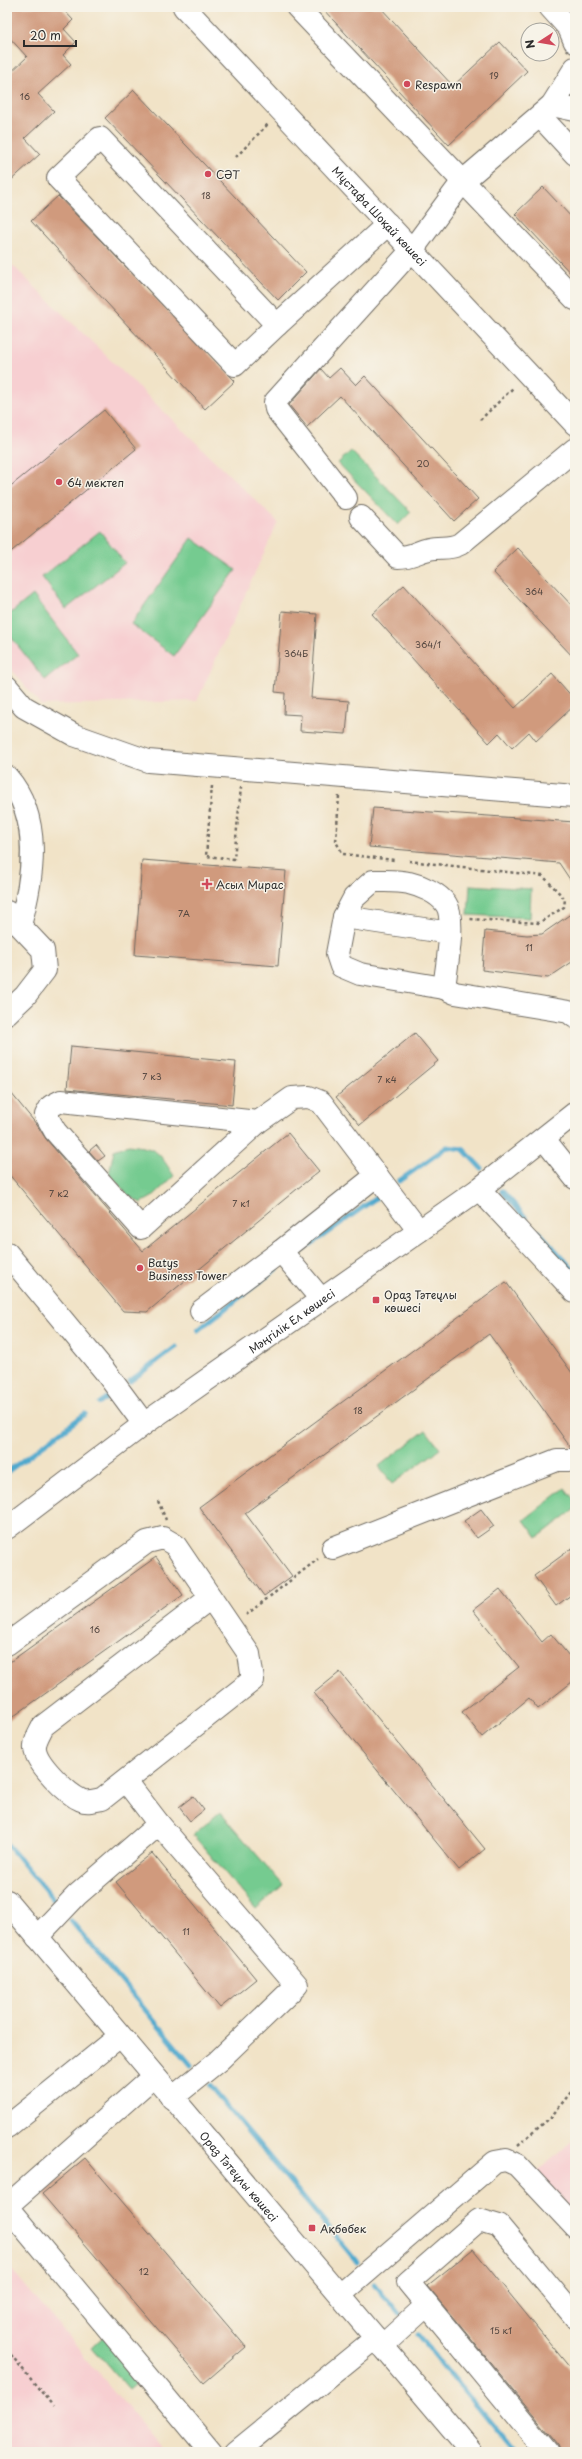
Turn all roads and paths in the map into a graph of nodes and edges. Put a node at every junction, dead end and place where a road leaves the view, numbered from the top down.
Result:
1 (184, 7) edge
2 (297, 7) edge
3 (550, 7) edge
4 (575, 42) edge
5 (575, 68) edge
6 (281, 110) junction
7 (575, 110) edge
8 (546, 111) junction
9 (575, 154) edge
10 (236, 157) dead end
11 (463, 181) junction
12 (388, 224) junction
13 (412, 250) junction
14 (575, 299) edge
15 (277, 325) junction
16 (528, 374) junction
17 (480, 420) dead end
18 (575, 424) edge
19 (575, 449) edge
20 (346, 498) dead end
21 (361, 517) dead end
22 (7, 687) edge
23 (214, 766) junction
24 (243, 768) junction
25 (7, 776) edge
26 (341, 777) junction
27 (575, 796) edge
28 (397, 860) dead end
29 (405, 861) dead end
30 (344, 917) junction
31 (14, 918) edge
32 (450, 925) junction
33 (444, 988) junction
34 (7, 1013) edge
35 (575, 1017) edge
36 (575, 1113) edge
37 (258, 1122) junction
38 (544, 1139) junction
39 (376, 1176) junction
40 (575, 1178) edge
41 (479, 1189) junction
42 (418, 1231) junction
43 (281, 1251) junction
44 (7, 1253) edge
45 (575, 1292) edge
46 (322, 1299) junction
47 (201, 1311) dead end
48 (144, 1424) junction
49 (575, 1460) edge
50 (7, 1528) edge
51 (333, 1548) joint
52 (209, 1599) junction
53 (231, 1626) junction
54 (7, 1644) edge
55 (126, 1781) junction
56 (159, 1824) junction
57 (7, 1901) edge
58 (37, 1937) junction
59 (120, 2036) junction
60 (154, 2076) junction
61 (575, 2087) edge
62 (172, 2098) junction
63 (7, 2127) edge
64 (506, 2160) junction
65 (7, 2207) edge
66 (575, 2228) edge
67 (340, 2295) junction
68 (427, 2305) junction
69 (575, 2317) edge
70 (379, 2342) junction
71 (7, 2350) edge
72 (53, 2406) dead end
73 (211, 2452) edge
74 (236, 2452) edge
75 (472, 2452) edge
76 (548, 2452) edge

1 - 6 street, Мұстафа Шоқай көшесі
2 - 11 street
3 - 4 street
5 - 8 street
6 - 10 path
6 - 12 street, Мұстафа Шоқай көшесі
7 - 8 street
8 - 9 street
8 - 11 street
11 - 13 street
11 - 14 street
12 - 13 street, Мұстафа Шоқай көшесі
12 - 15 street
13 - 16 street, Мұстафа Шоқай көшесі
13 - 20 street
15 - 15 street
16 - 17 path
16 - 18 street, Мұстафа Шоқай көшесі
19 - 21 street
22 - 23 street
23 - 24 street
23 - 24 path
24 - 26 street
25 - 31 street
26 - 27 street
26 - 28 path
29 - 32 path
30 - 32 street
30 - 32 street
30 - 33 street
31 - 34 street
32 - 33 street
33 - 35 street
36 - 38 street, Мәңгілік Ел көшесі
37 - 37 street
37 - 39 street
38 - 40 street
38 - 41 street, Мәңгілік Ел көшесі
39 - 42 street
39 - 43 street
41 - 42 street, Мәңгілік Ел көшесі
41 - 45 street
42 - 46 street, Мәңгілік Ел көшесі
43 - 46 street
43 - 47 street
44 - 48 street
46 - 48 street, Мәңгілік Ел көшесі
48 - 50 street, Мәңгілік Ел көшесі
49 - 51 street
51 - 53 path
52 - 53 street
52 - 54 street
52 - 55 street
53 - 55 street
55 - 56 street
56 - 58 street
56 - 62 street
57 - 58 street, Ораз Тәтеұлы көшесі
58 - 59 street, Ораз Тәтеұлы көшесі
59 - 60 street, Ораз Тәтеұлы көшесі
59 - 63 street
60 - 62 street, Ораз Тәтеұлы көшесі
60 - 65 street
61 - 64 path
62 - 67 street, Ораз Тәтеұлы көшесі
64 - 66 street
64 - 67 street
65 - 73 street
67 - 70 street, Ораз Тәтеұлы көшесі
68 - 69 street
68 - 70 street
68 - 76 street
70 - 74 street
70 - 75 street, Ораз Тәтеұлы көшесі
71 - 72 path

